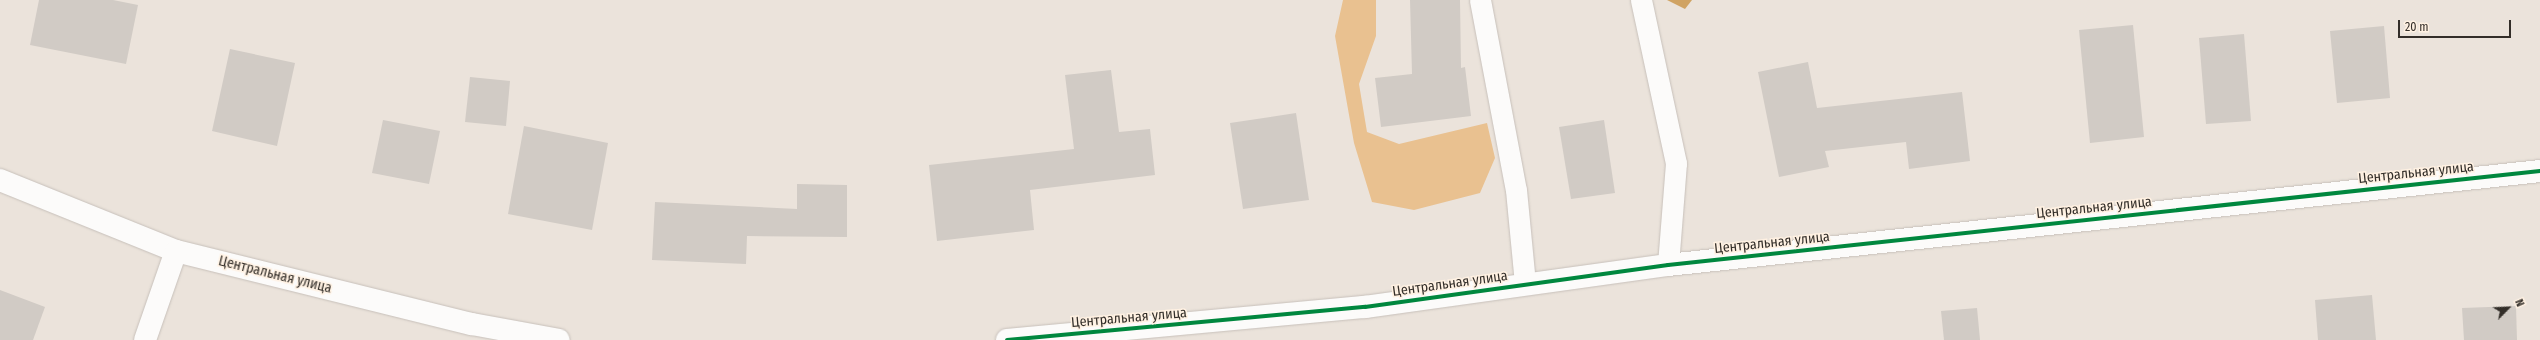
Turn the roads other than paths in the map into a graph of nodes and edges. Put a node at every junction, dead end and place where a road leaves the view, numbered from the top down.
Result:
1 (1480, 0) edge
2 (1641, 0) edge
3 (2540, 171) edge
4 (0, 180) edge
5 (176, 251) junction
6 (1668, 265) junction
7 (1525, 284) junction
8 (145, 340) edge
9 (559, 340) edge
10 (1007, 340) edge

1 - 7 lane
2 - 6 lane
3 - 6 street, Центральная улица
4 - 5 street, Центральная улица
5 - 8 street
5 - 9 street, Центральная улица
6 - 7 street, Центральная улица
7 - 10 street, Центральная улица

